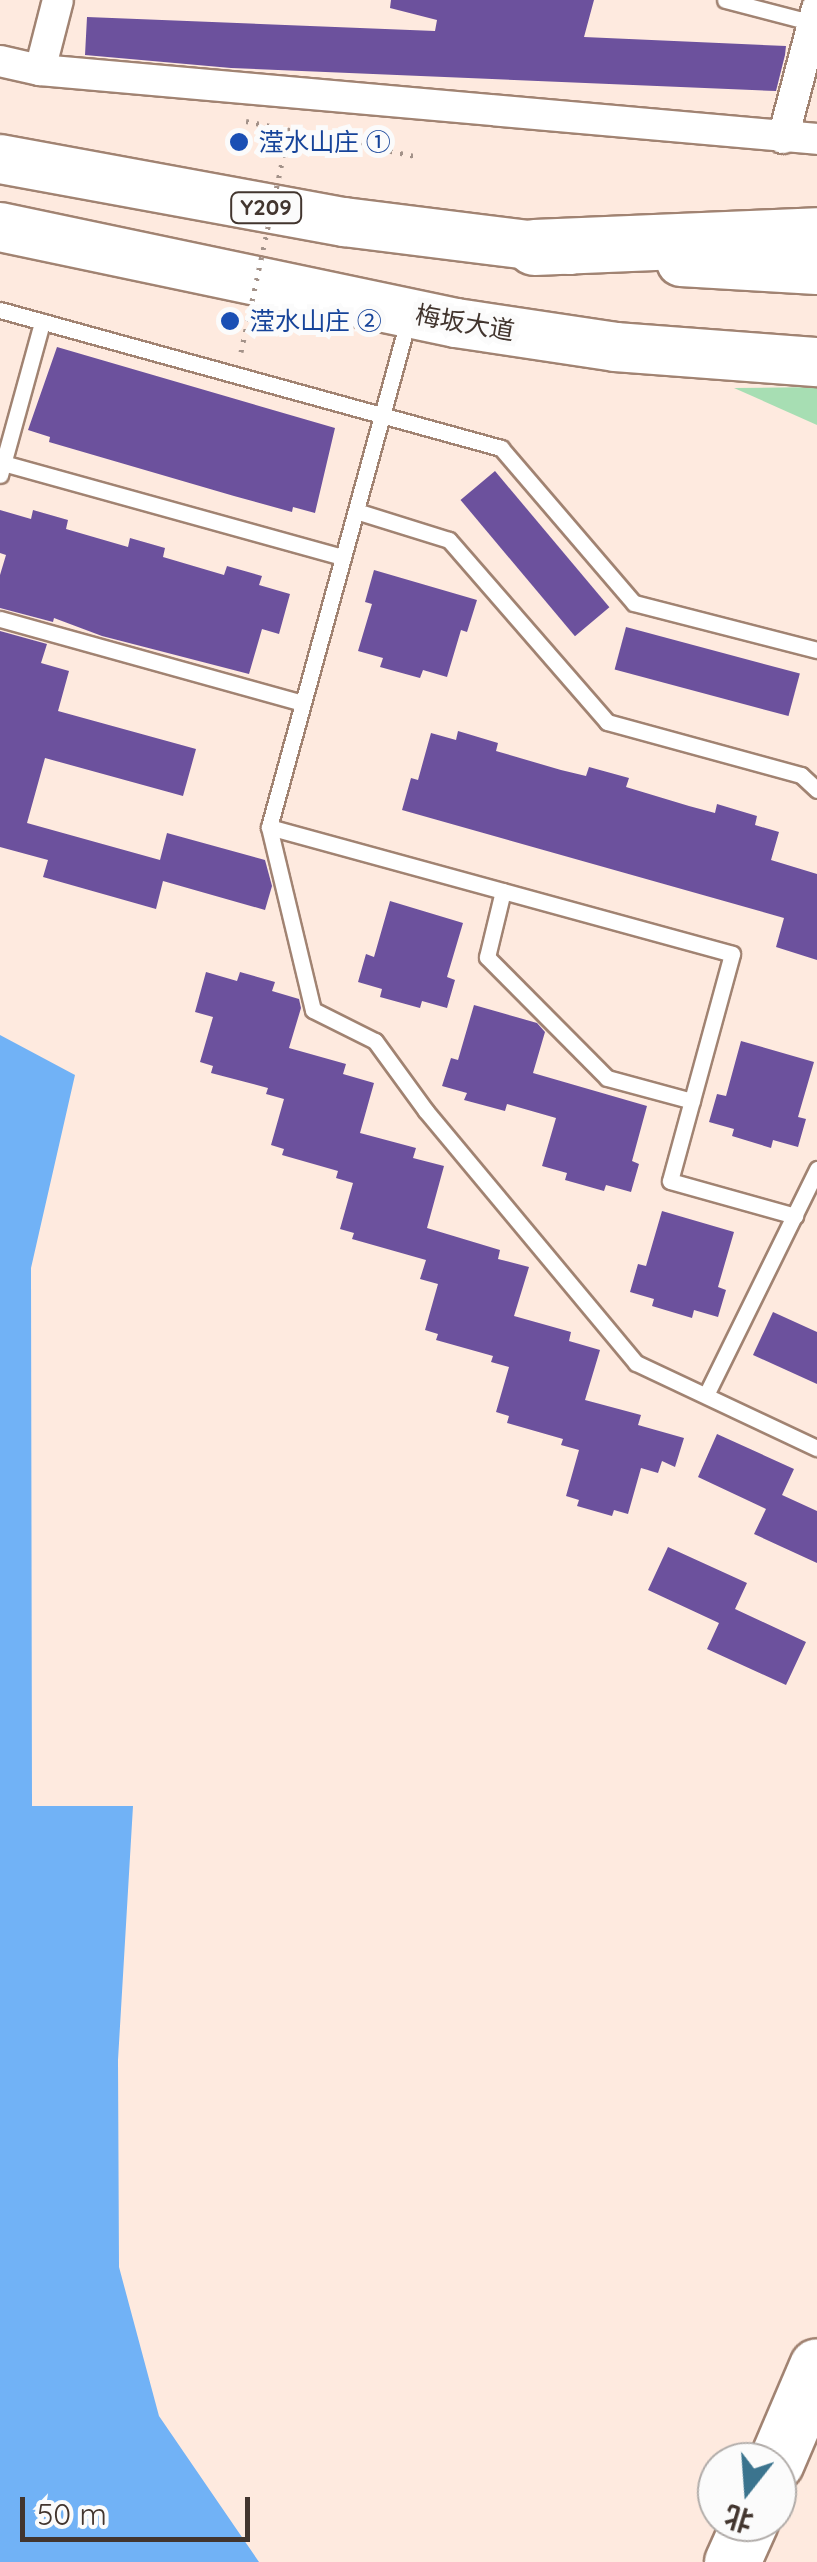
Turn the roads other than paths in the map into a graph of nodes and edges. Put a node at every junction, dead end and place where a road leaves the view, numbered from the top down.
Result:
1 (58, 0) edge
2 (725, 0) edge
3 (815, 15) edge
4 (0, 61) edge
5 (40, 70) junction
6 (783, 138) junction
7 (817, 139) edge
8 (0, 159) edge
9 (0, 228) edge
10 (817, 235) edge
11 (534, 246) junction
12 (817, 270) edge
13 (0, 310) edge
14 (410, 314) junction
15 (42, 322) junction
16 (817, 362) edge
17 (382, 416) junction
18 (2, 469) edge
19 (356, 511) junction
20 (344, 556) junction
21 (0, 620) edge
22 (817, 650) edge
23 (303, 703) junction
24 (817, 790) edge
25 (269, 826) junction
26 (503, 890) junction
27 (692, 1101) junction
28 (817, 1169) edge
29 (795, 1216) junction
30 (706, 1395) junction
31 (817, 1448) edge
32 (817, 2366) edge
33 (785, 2442) edge

1 - 5 street
2 - 3 lane
3 - 6 street
4 - 5 street
5 - 6 street
6 - 7 street
8 - 11 main road, Y209
9 - 14 main road, 梅坂大道
10 - 11 highway
11 - 12 main road, Y209
13 - 15 lane
14 - 16 main road, 梅坂大道
14 - 17 lane
15 - 17 lane
15 - 18 lane
17 - 19 lane
17 - 22 lane
18 - 20 lane
19 - 20 lane
19 - 24 lane
20 - 23 lane
21 - 23 lane
23 - 25 lane
25 - 26 lane
25 - 30 lane
26 - 27 lane
26 - 27 lane
27 - 29 lane
28 - 29 lane
29 - 30 lane
30 - 31 lane
32 - 33 highway

